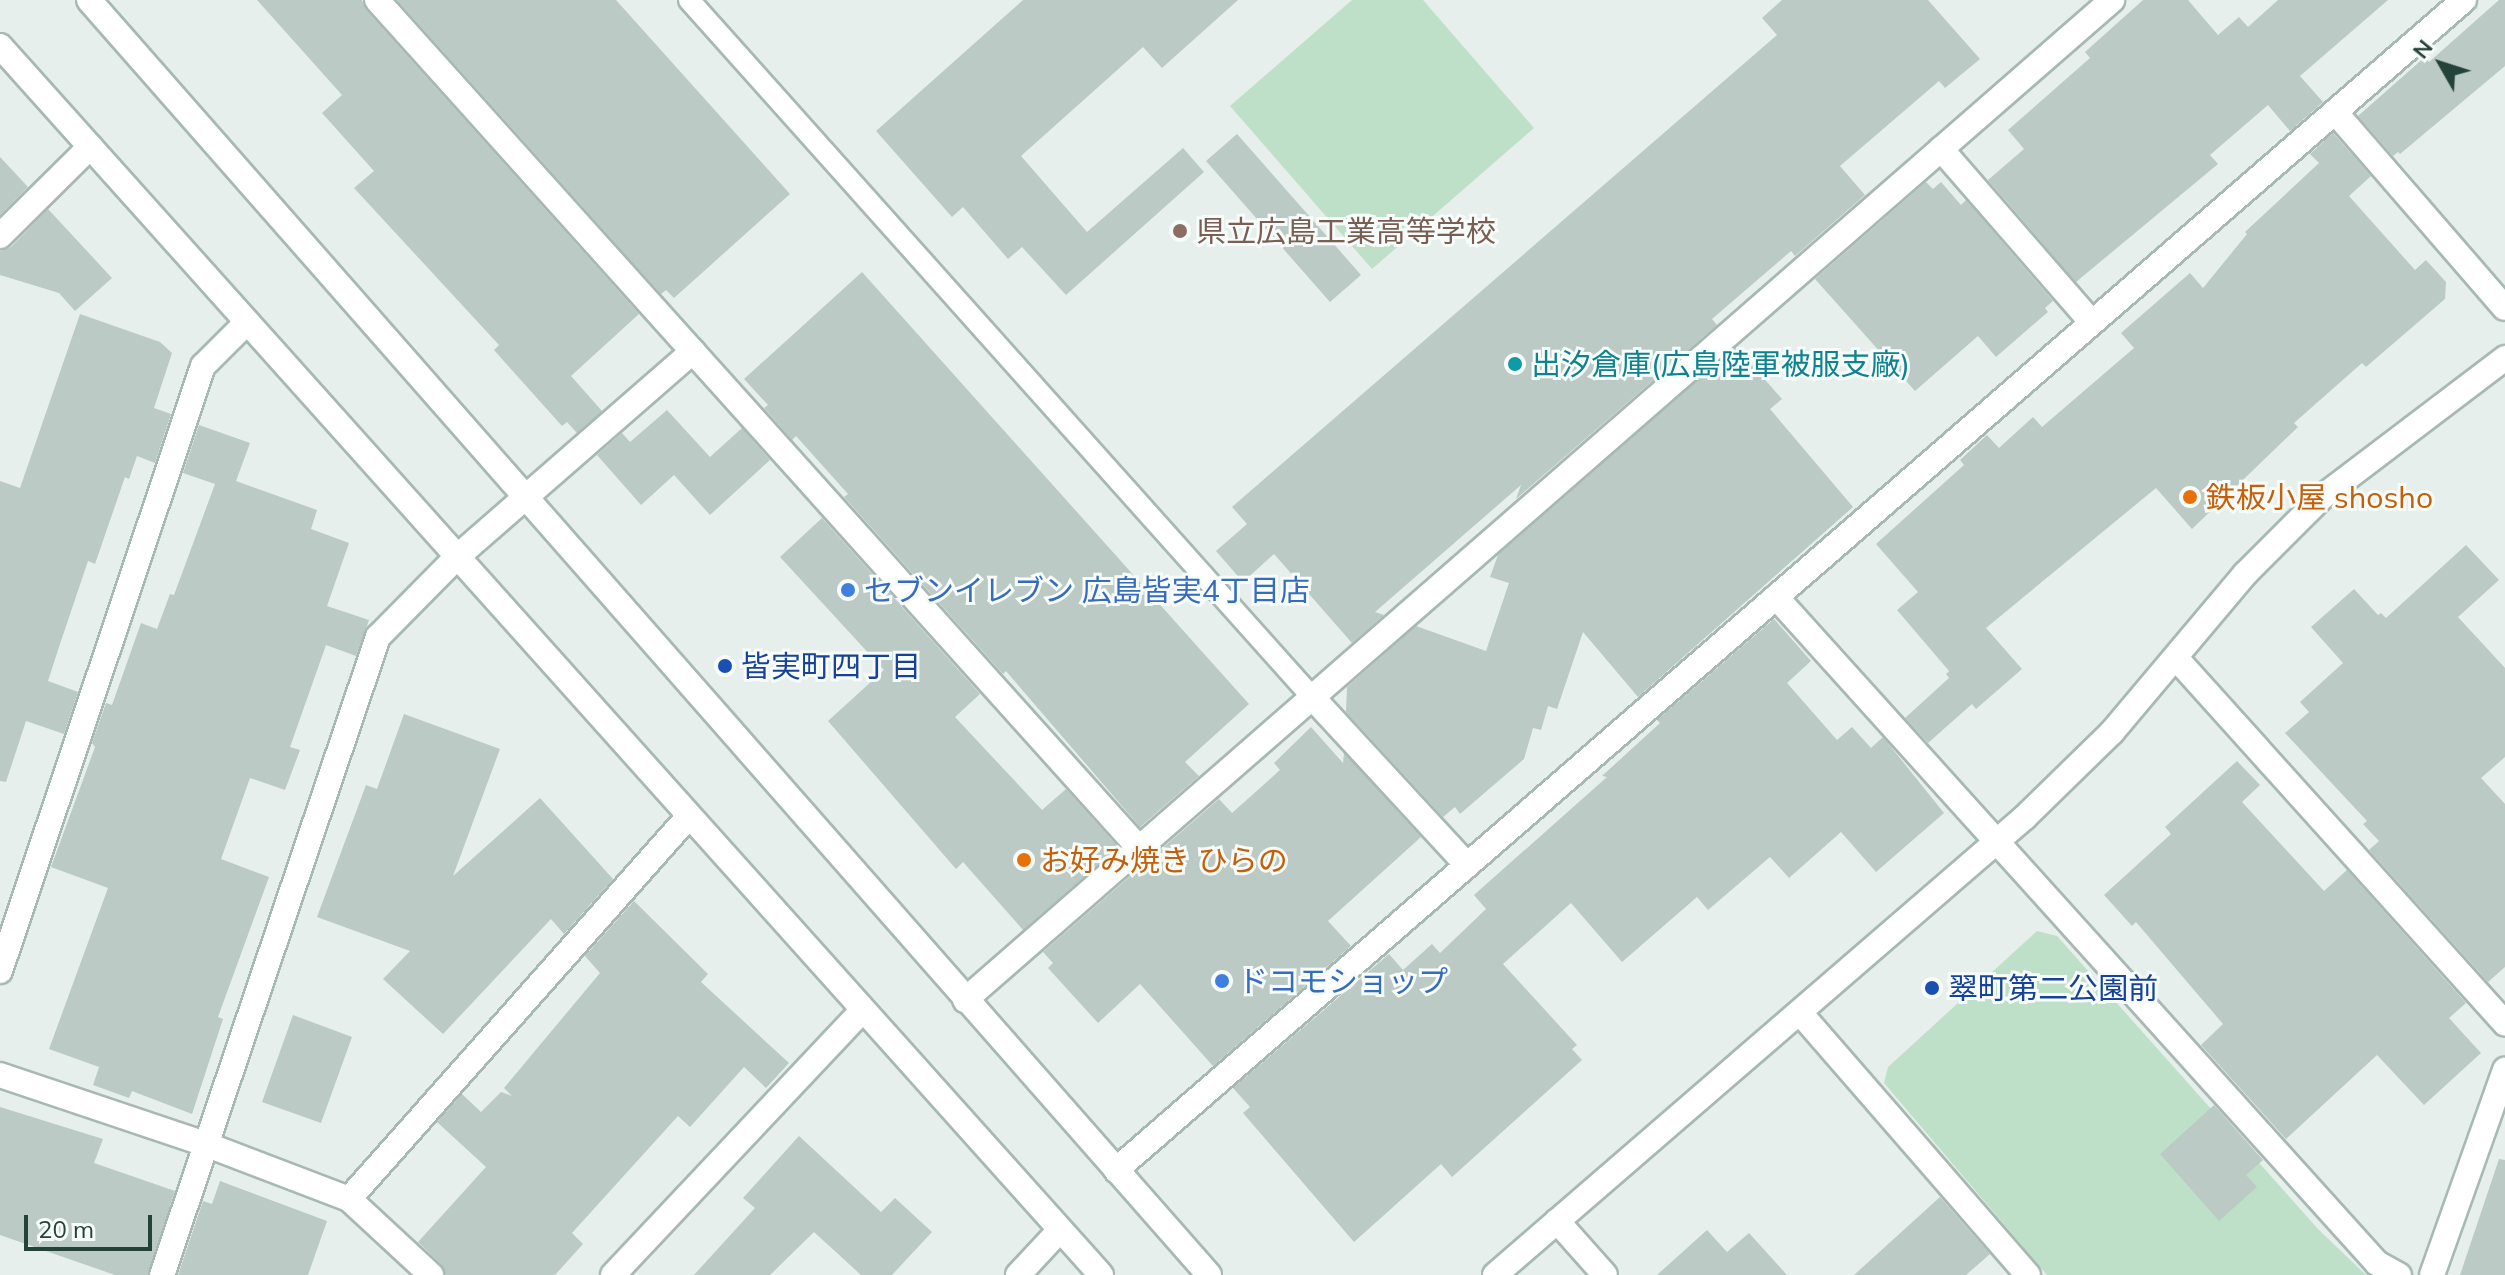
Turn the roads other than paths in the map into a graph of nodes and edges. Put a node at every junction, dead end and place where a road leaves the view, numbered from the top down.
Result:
1 (89, 0) edge
2 (377, 0) edge
3 (689, 0) edge
4 (2112, 0) edge
5 (2464, 0) edge
6 (0, 46) edge
7 (2335, 112) junction
8 (90, 147) junction
9 (1941, 149) junction
10 (0, 236) edge
11 (2505, 308) edge
12 (247, 322) junction
13 (2092, 323) junction
14 (693, 351) junction
15 (2505, 358) edge
16 (526, 498) junction
17 (457, 557) junction
18 (1776, 597) junction
19 (2176, 658) junction
20 (1312, 697) junction
21 (689, 816) junction
22 (1998, 841) junction
23 (1139, 848) junction
24 (1467, 865) junction
25 (0, 971) edge
26 (965, 1000) junction
27 (863, 1010) junction
28 (1801, 1014) junction
29 (2505, 1024) edge
30 (2505, 1070) edge
31 (0, 1075) edge
32 (205, 1144) junction
33 (1116, 1170) junction
34 (349, 1199) junction
35 (1557, 1221) junction
36 (1060, 1230) junction
37 (162, 1275) edge
38 (431, 1275) edge
39 (613, 1275) edge
40 (1018, 1275) edge
41 (1101, 1275) edge
42 (1209, 1275) edge
43 (1495, 1275) edge
44 (1605, 1275) edge
45 (2028, 1275) edge
46 (2399, 1275) edge
47 (2432, 1275) edge

1 - 16 street
2 - 14 street
3 - 20 lane
4 - 9 street
5 - 7 street
6 - 8 street
7 - 11 street
7 - 13 street
8 - 10 street
8 - 12 street
9 - 13 street
9 - 20 street
12 - 17 street
12 - 25 street
13 - 18 street
14 - 16 street
14 - 23 street
15 - 19 street
16 - 17 street
16 - 26 street
17 - 21 street
17 - 32 street
18 - 22 street
18 - 24 street
19 - 22 street
19 - 29 street
20 - 23 street
20 - 24 street
21 - 27 street
21 - 34 street
22 - 28 street
22 - 46 street
23 - 26 street
24 - 33 street
26 - 33 street
27 - 36 street
27 - 39 street
28 - 35 street
28 - 45 street
30 - 47 street
31 - 32 street
32 - 34 street
32 - 37 street
33 - 42 street
34 - 38 street
35 - 43 street
35 - 44 street
36 - 40 street
36 - 41 street

